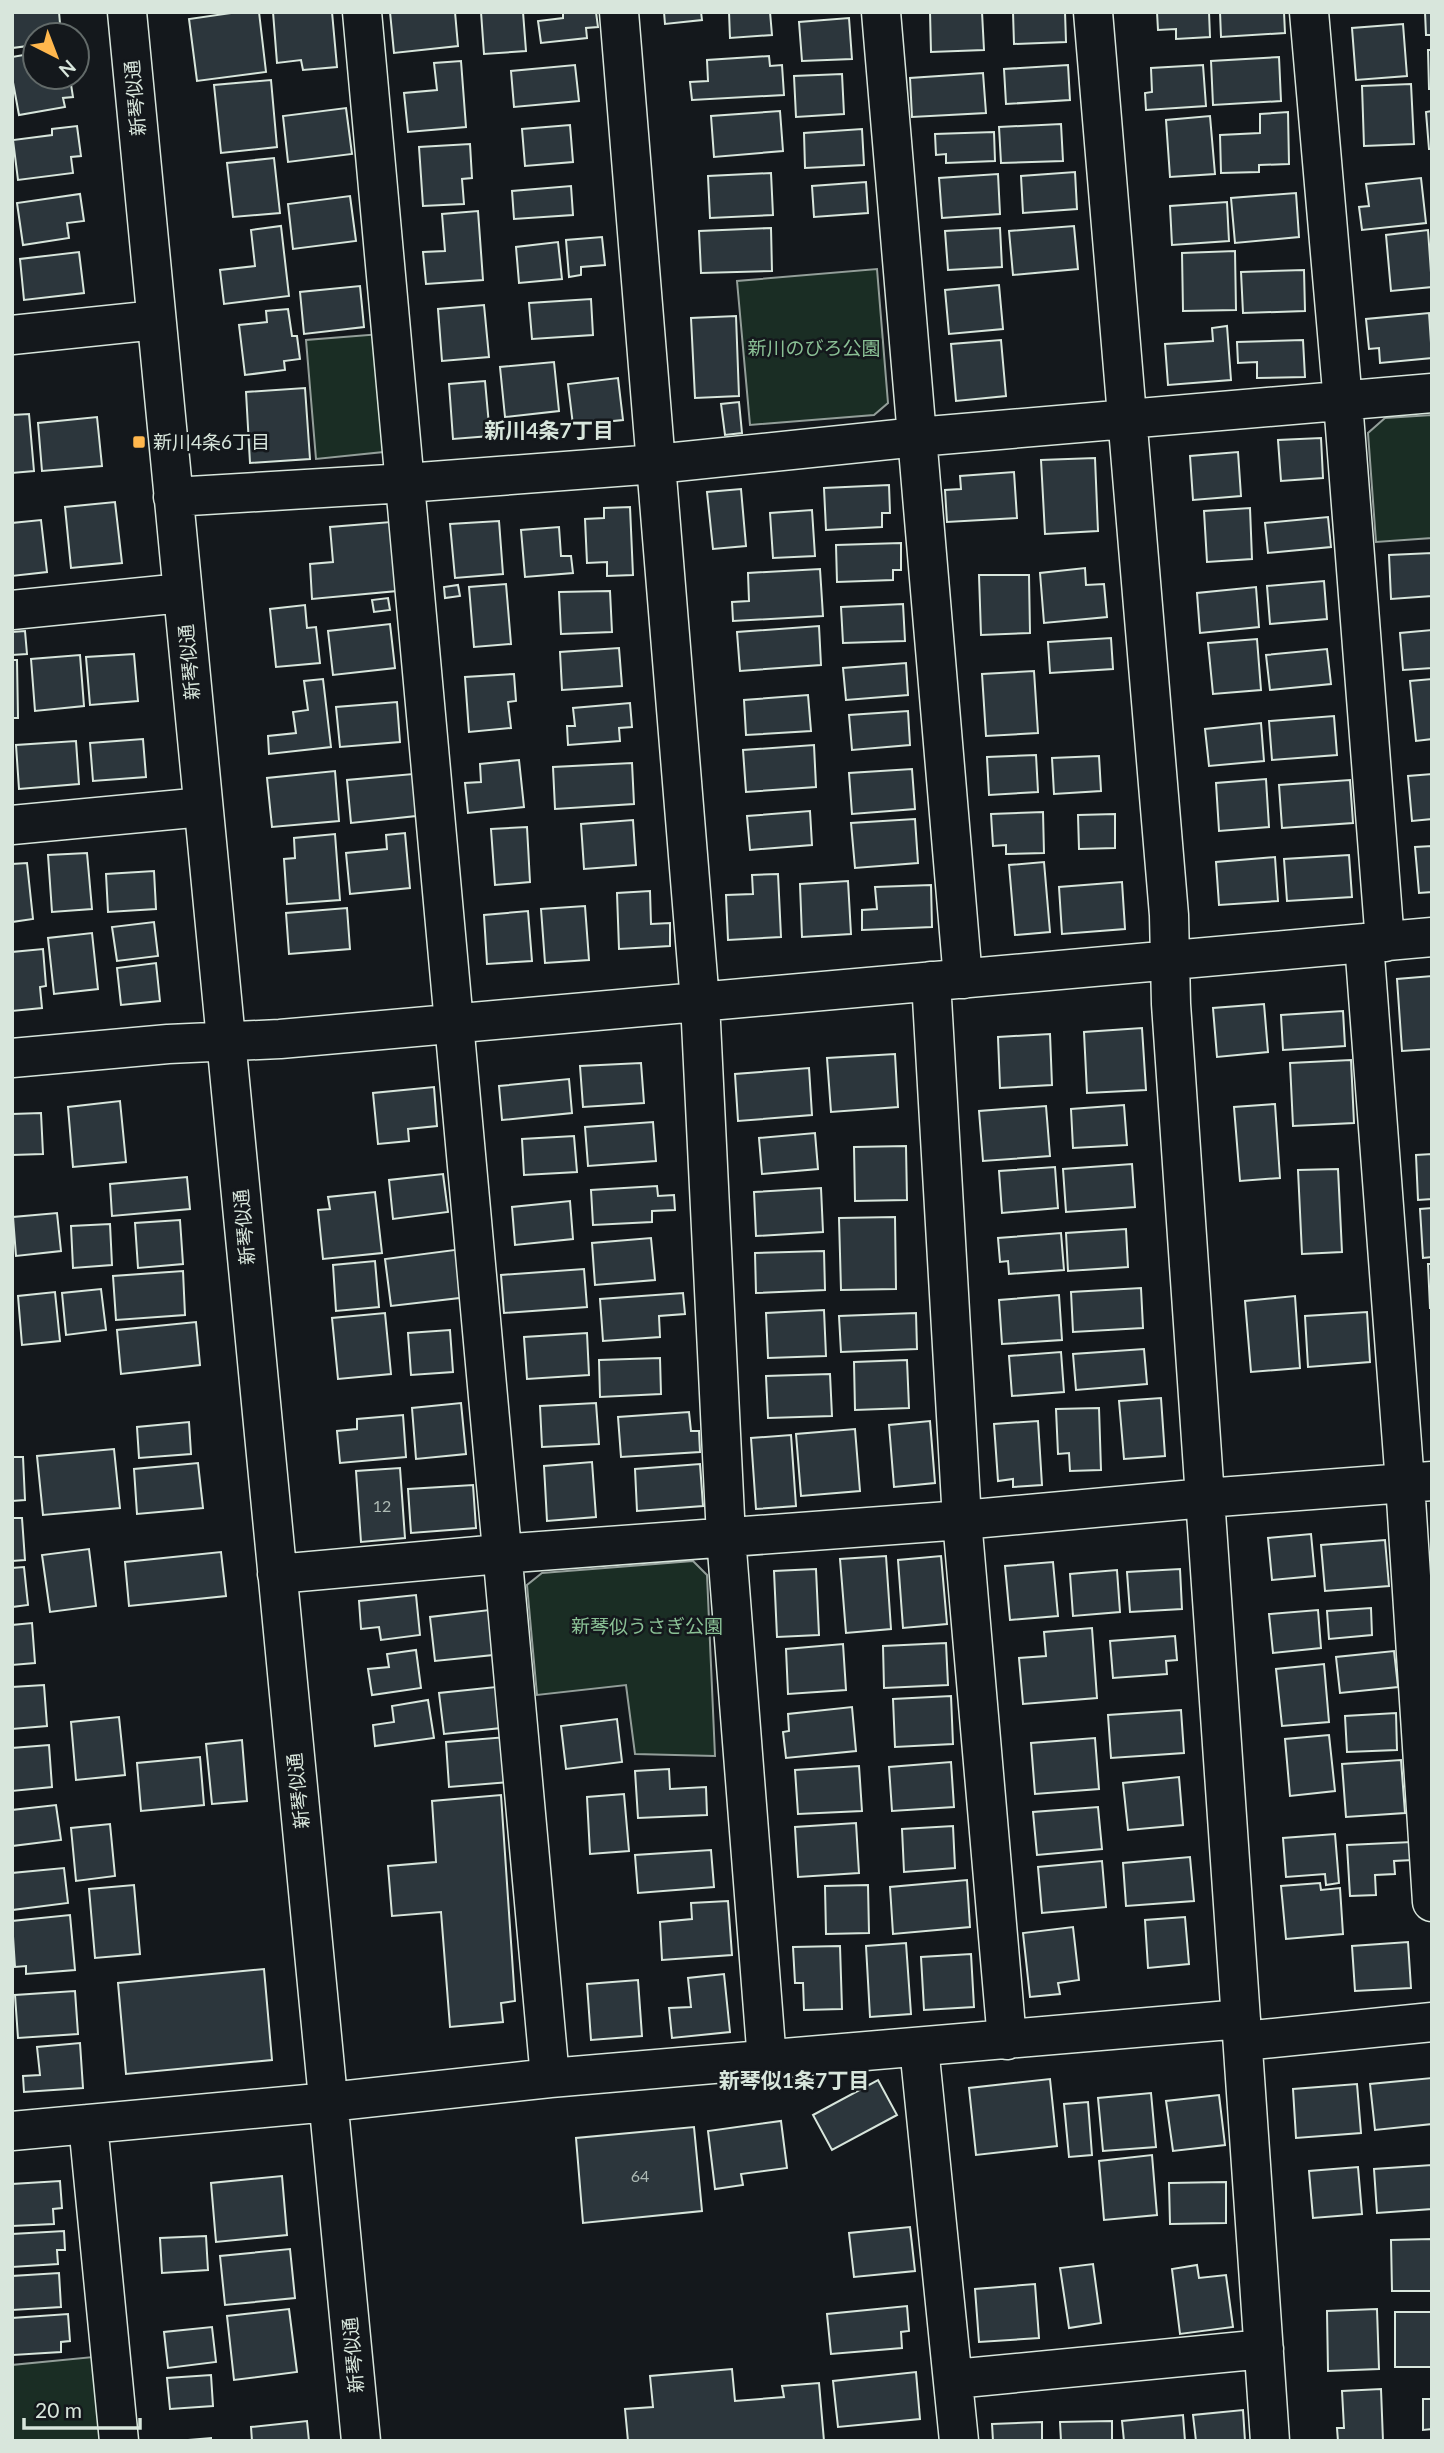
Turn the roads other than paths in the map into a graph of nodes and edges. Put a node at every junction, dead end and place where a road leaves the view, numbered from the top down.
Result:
1 (127, 12) edge
2 (362, 12) edge
3 (619, 12) edge
4 (881, 12) edge
5 (1093, 12) edge
6 (1309, 12) edge
7 (156, 320) junction
8 (12, 335) edge
9 (1432, 393) edge
10 (1343, 401) junction
11 (1127, 420) junction
12 (917, 437) junction
13 (656, 464) junction
14 (406, 483) junction
15 (173, 497) junction
16 (182, 593) junction
17 (12, 610) edge
18 (203, 807) junction
19 (12, 825) edge
20 (1432, 937) edge
21 (1375, 942) junction
22 (1171, 960) junction
23 (947, 980) junction
24 (700, 1002) junction
25 (452, 1024) junction
26 (225, 1042) junction
27 (12, 1058) edge
28 (1418, 1482) edge
29 (1205, 1498) junction
30 (962, 1520) junction
31 (726, 1537) junction
32 (500, 1554) junction
33 (277, 1574) junction
34 (1432, 1902) edge
35 (1432, 2022) edge
36 (1242, 2030) junction
37 (1006, 2040) junction
38 (919, 2047) junction
39 (767, 2061) junction
40 (551, 2078) junction
41 (329, 2102) junction
42 (88, 2124) junction
43 (12, 2131) edge
44 (1264, 2349) junction
45 (954, 2379) junction
46 (119, 2441) edge
47 (361, 2441) edge
48 (959, 2441) edge
49 (1270, 2441) edge

1 - 7 street, 新琴似通
2 - 14 street
3 - 13 street
4 - 12 street
5 - 11 street
6 - 10 street
7 - 8 street
7 - 15 street, 新琴似通
9 - 10 street
10 - 11 street
10 - 21 street
11 - 12 street
11 - 22 street
12 - 13 street
12 - 23 street
13 - 14 street
13 - 24 street
14 - 15 street
14 - 25 street
15 - 16 street, 新琴似通
16 - 17 street
16 - 18 street, 新琴似通
18 - 19 street
18 - 26 street, 新琴似通
20 - 21 street
21 - 22 street
21 - 28 street
22 - 23 street
22 - 29 street
23 - 24 street
23 - 30 street
24 - 25 street
24 - 31 street
25 - 26 street
25 - 32 street
26 - 27 street
26 - 33 street, 新琴似通
28 - 29 street
28 - 34 street
29 - 30 street
29 - 36 street
30 - 31 street
30 - 37 street
31 - 32 street
31 - 39 street
32 - 33 street
32 - 40 street
33 - 41 street, 新琴似通
35 - 36 street
36 - 37 street
36 - 44 street
37 - 38 street
38 - 39 street
38 - 45 street
39 - 40 street
40 - 41 street
41 - 42 street
41 - 47 street, 新琴似通
42 - 43 street
42 - 46 street
44 - 45 street
44 - 49 street
45 - 48 street

